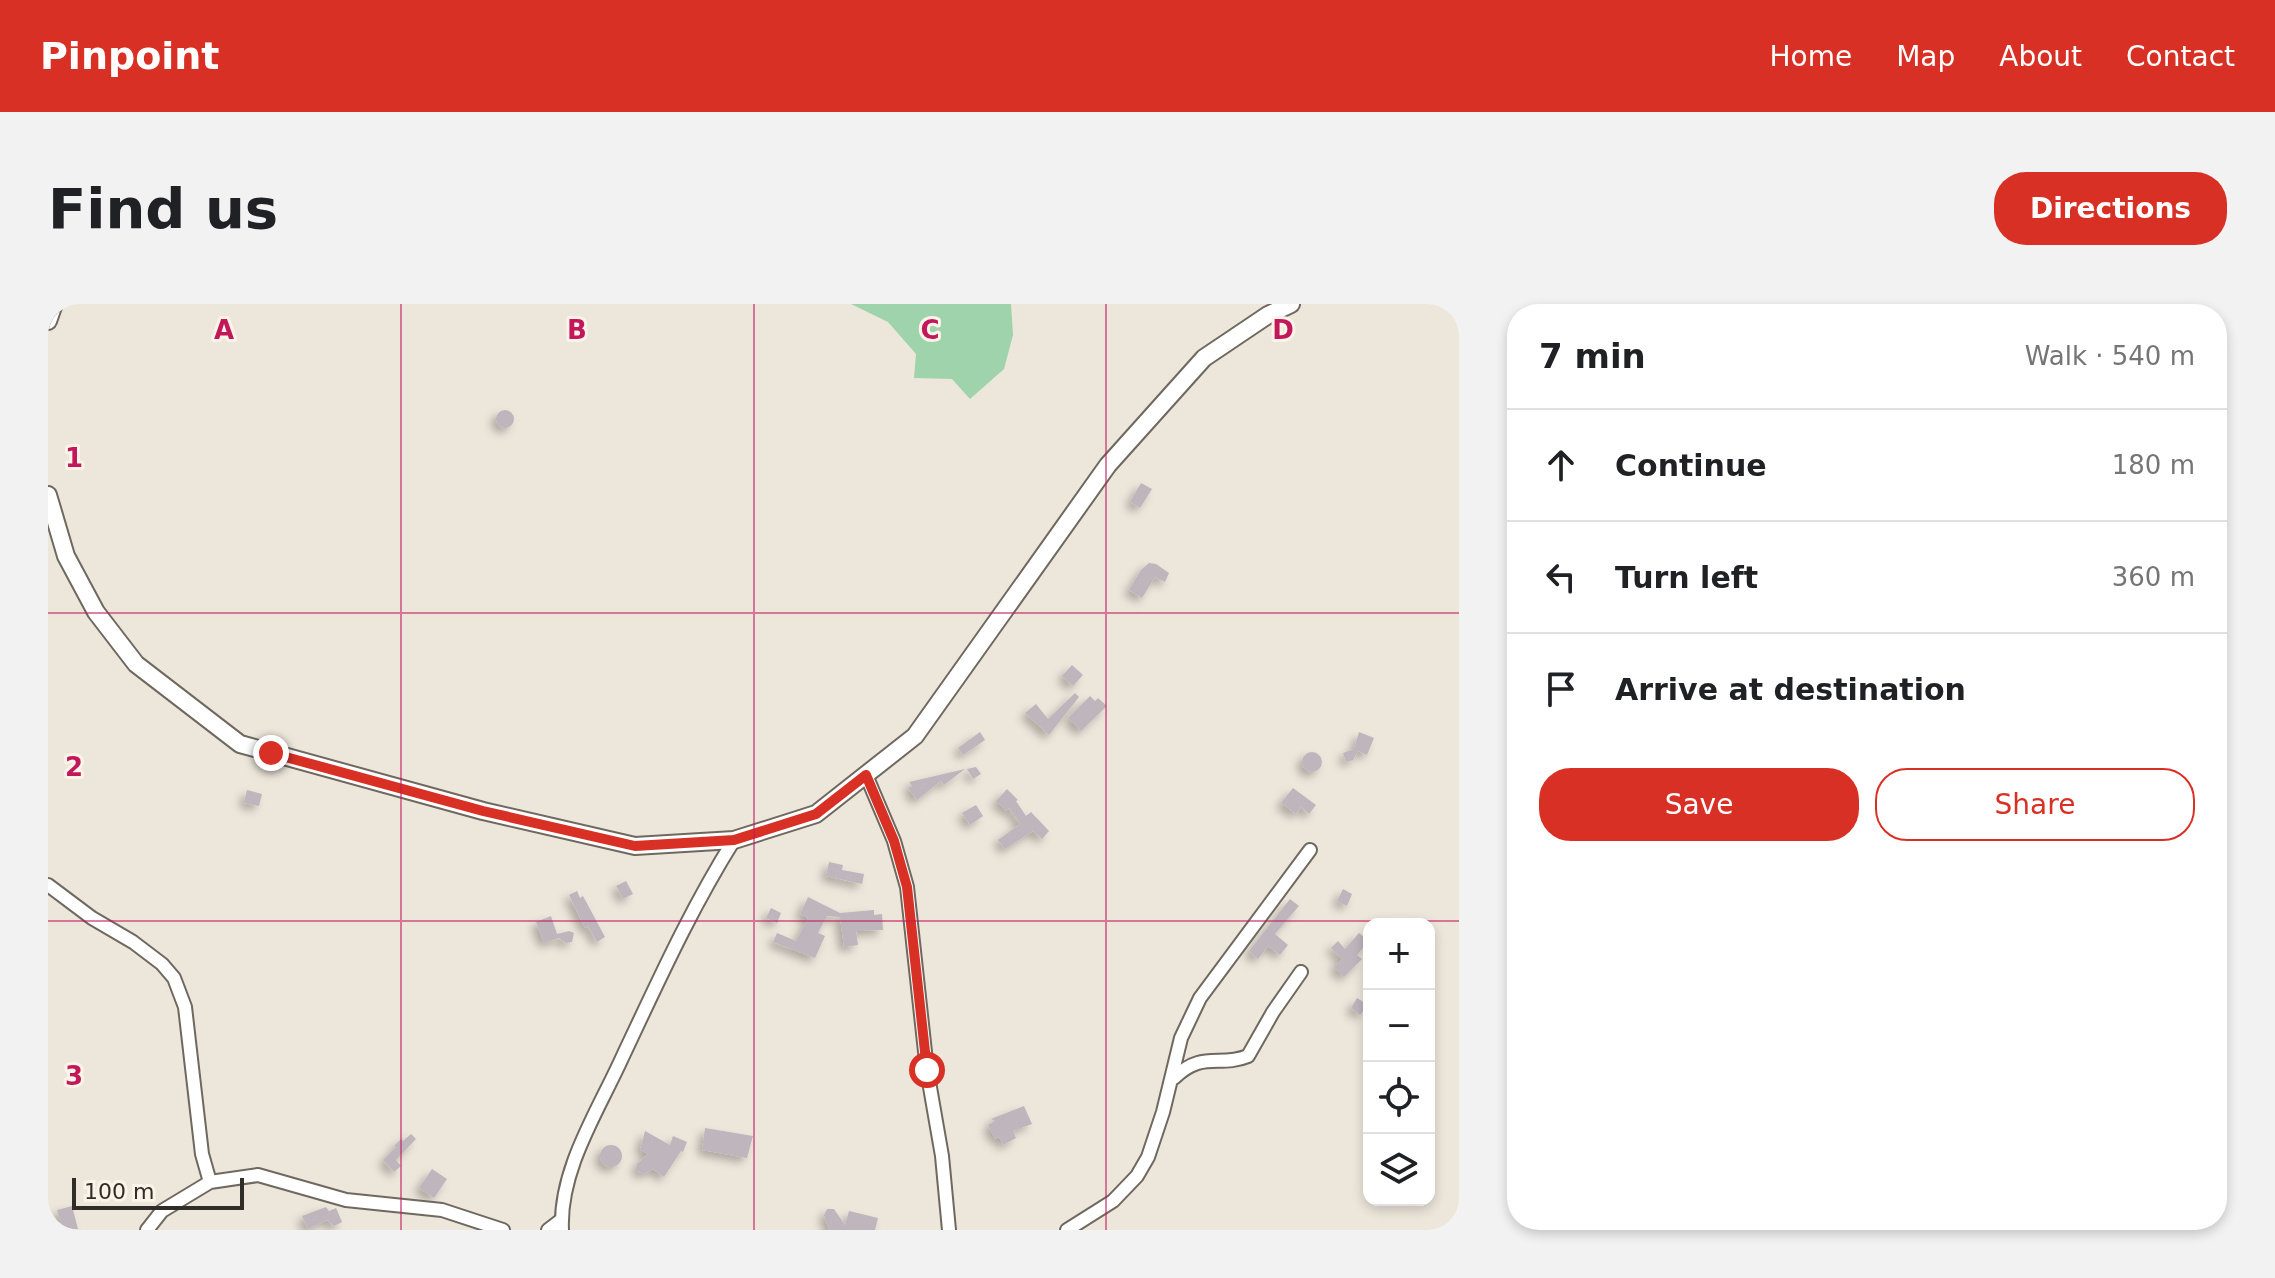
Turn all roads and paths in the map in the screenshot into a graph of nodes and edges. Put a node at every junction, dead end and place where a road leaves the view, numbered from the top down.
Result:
1 (54, 304) edge
2 (1291, 304) edge
3 (48, 321) edge
4 (48, 495) edge
5 (866, 775) junction
6 (734, 840) junction
7 (1310, 850) dead end
8 (48, 885) edge
9 (1301, 972) dead end
10 (1174, 1078) junction
11 (210, 1182) junction
12 (561, 1225) edge
13 (147, 1230) edge
14 (503, 1230) edge
15 (548, 1230) edge
16 (949, 1230) edge
17 (1067, 1230) edge

1 - 3 main road
2 - 5 main road
4 - 6 main road
5 - 6 main road
5 - 16 street
6 - 12 street
7 - 10 street
8 - 11 street
9 - 10 street
10 - 17 street
11 - 13 street
11 - 14 street
12 - 15 street

